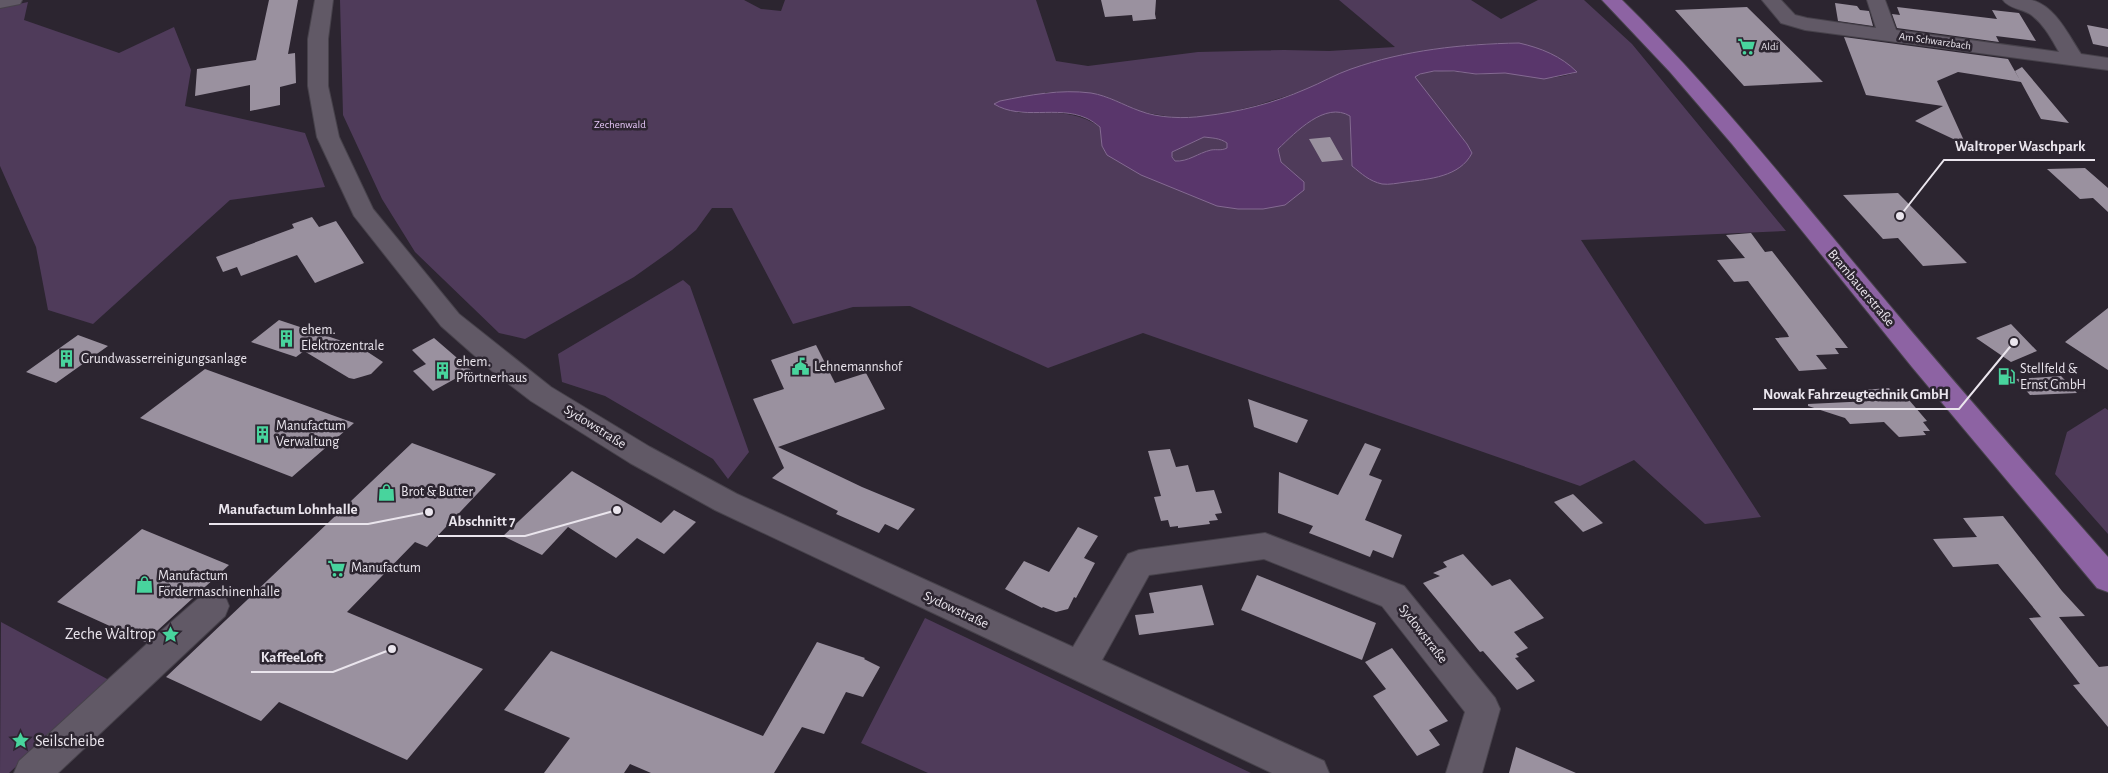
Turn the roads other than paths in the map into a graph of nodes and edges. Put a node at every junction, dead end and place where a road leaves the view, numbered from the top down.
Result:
1 (13, 0) edge
2 (324, 0) edge
3 (1611, 0) edge
4 (1772, 0) edge
5 (1876, 0) edge
6 (2012, 0) edge
7 (0, 2) edge
8 (1888, 34) junction
9 (2073, 58) junction
10 (2108, 64) edge
11 (2108, 579) edge
12 (212, 606) dead end
13 (1080, 666) junction
14 (32, 773) edge
15 (1312, 773) edge
16 (1464, 773) edge

1 - 7 street
2 - 13 street, Sydowstraße
3 - 11 main road, Brambauerstraße
4 - 8 street, Am Schwarzbach
5 - 8 street
6 - 9 street
8 - 9 street, Am Schwarzbach
9 - 10 street, Am Schwarzbach
12 - 14 street
13 - 15 street, Sydowstraße
13 - 16 street, Sydowstraße

